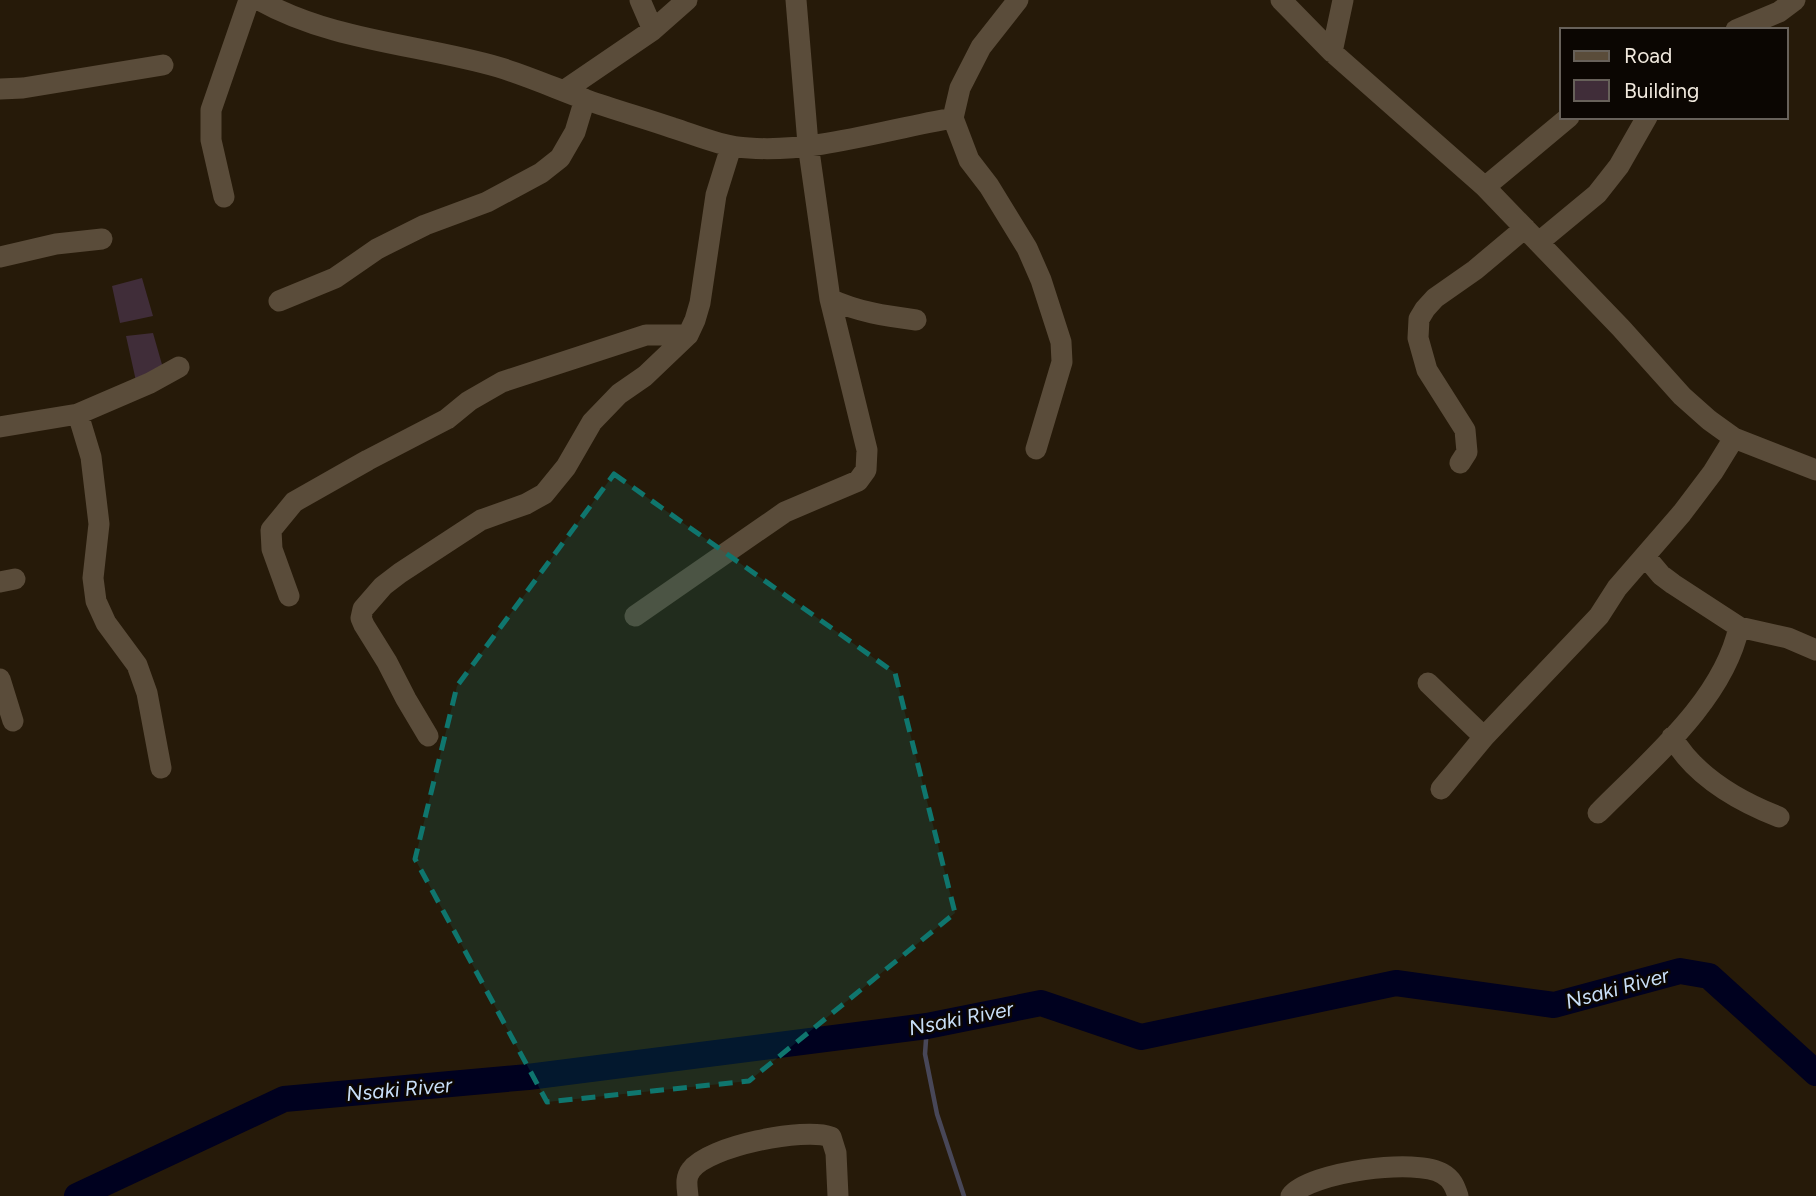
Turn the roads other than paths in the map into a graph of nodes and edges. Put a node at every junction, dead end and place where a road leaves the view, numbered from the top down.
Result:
1 (249, 0) edge
2 (259, 0) edge
3 (640, 0) edge
4 (687, 0) edge
5 (796, 0) edge
6 (1018, 0) edge
7 (1281, 0) edge
8 (1343, 0) edge
9 (1795, 0) edge
10 (1741, 28) edge
11 (653, 30) junction
12 (1332, 52) junction
13 (163, 65) dead end
14 (0, 89) edge
15 (565, 90) junction
16 (585, 99) junction
17 (953, 118) junction
18 (1567, 119) edge
19 (1646, 119) edge
20 (808, 145) junction
21 (731, 147) junction
22 (1485, 187) junction
23 (224, 197) dead end
24 (1532, 235) junction
25 (102, 239) dead end
26 (0, 257) edge
27 (830, 299) junction
28 (279, 300) dead end
29 (916, 320) dead end
30 (688, 335) junction
31 (178, 367) dead end
32 (78, 414) junction
33 (0, 427) edge
34 (1734, 438) junction
35 (1036, 449) dead end
36 (1460, 463) dead end
37 (1816, 470) edge
38 (1645, 556) junction
39 (289, 596) dead end
40 (635, 616) dead end
41 (1739, 627) junction
42 (1816, 650) edge
43 (0, 679) edge
44 (1428, 683) dead end
45 (13, 721) dead end
46 (428, 736) dead end
47 (1484, 737) junction
48 (1672, 737) junction
49 (162, 768) dead end
50 (1441, 789) dead end
51 (1598, 813) dead end
52 (1779, 817) dead end
53 (688, 1196) edge
54 (838, 1196) edge
55 (1291, 1196) edge
56 (1458, 1196) edge

1 - 23 street
2 - 15 street
3 - 11 street
4 - 11 street
5 - 20 street
6 - 17 street
7 - 12 street
8 - 12 street
9 - 10 street
11 - 15 street
12 - 22 street
13 - 14 street
15 - 16 street
16 - 21 street
16 - 28 street
17 - 20 street
17 - 35 street
18 - 22 street
19 - 24 street
20 - 21 street
20 - 27 street
21 - 30 street
22 - 24 street
24 - 34 street
24 - 36 street
25 - 26 street
27 - 29 street
27 - 40 street
30 - 39 street
30 - 46 street
31 - 32 street
32 - 33 street
32 - 49 street
34 - 37 street
34 - 38 street
38 - 41 street
38 - 47 street
41 - 42 street
41 - 48 street
43 - 45 street
44 - 47 street
47 - 50 street
48 - 51 street
48 - 52 street
53 - 54 street
55 - 56 street

